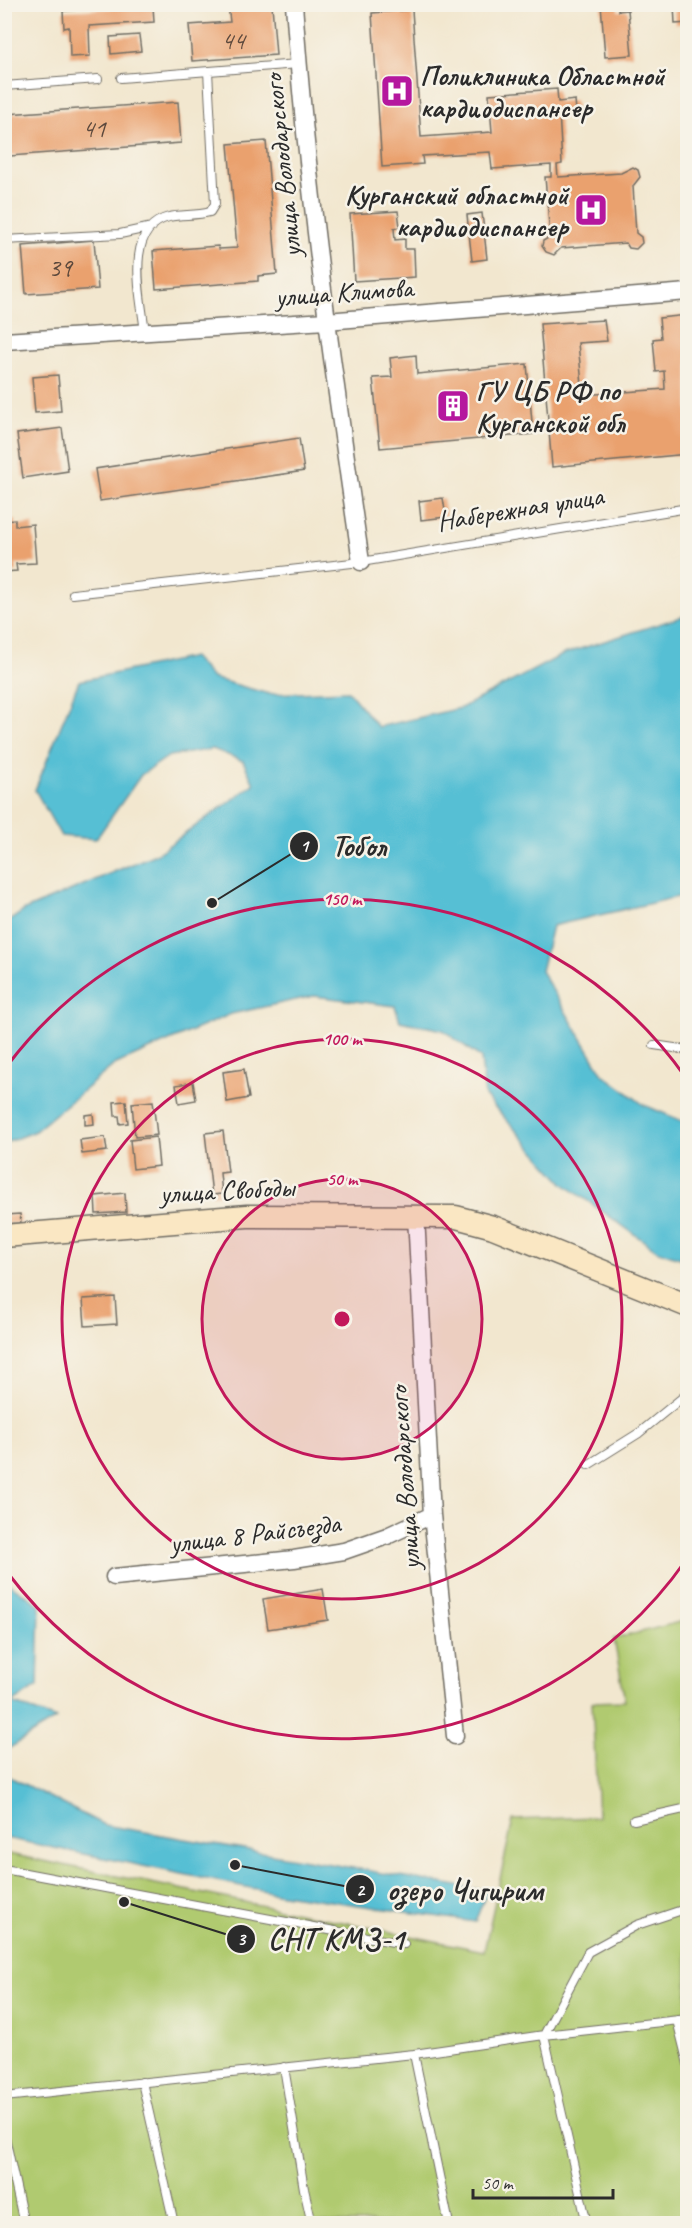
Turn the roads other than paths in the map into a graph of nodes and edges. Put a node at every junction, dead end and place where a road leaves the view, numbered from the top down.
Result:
1 (294, 4) edge
2 (298, 64) junction
3 (208, 71) junction
4 (121, 78) dead end
5 (98, 79) dead end
6 (4, 86) edge
7 (152, 227) junction
8 (4, 240) edge
9 (687, 292) edge
10 (326, 321) junction
11 (145, 333) junction
12 (4, 341) edge
13 (687, 508) edge
14 (361, 562) junction
15 (73, 594) dead end
16 (654, 1045) dead end
17 (687, 1050) edge
18 (416, 1216) junction
19 (4, 1236) edge
20 (687, 1306) edge
21 (687, 1393) edge
22 (588, 1465) dead end
23 (432, 1515) junction
24 (114, 1577) dead end
25 (455, 1736) dead end
26 (687, 1808) edge
27 (634, 1820) dead end
28 (4, 1869) edge
29 (687, 1908) edge
30 (404, 1944) dead end
31 (687, 2019) edge
32 (677, 2020) junction
33 (544, 2035) junction
34 (414, 2054) junction
35 (687, 2064) edge
36 (284, 2067) junction
37 (142, 2082) junction
38 (4, 2097) edge
39 (4, 2132) edge
40 (24, 2223) edge
41 (174, 2223) edge
42 (312, 2223) edge
43 (449, 2223) edge
44 (587, 2223) edge

1 - 2 street, улица Володарского
2 - 3 lane
2 - 10 street, улица Володарского
3 - 4 lane
3 - 7 lane
5 - 6 lane
7 - 8 lane
7 - 11 lane
9 - 10 street, улица Климова
10 - 11 street, улица Климова
10 - 14 street
11 - 12 street, улица Климова
13 - 14 lane, Набережная улица
14 - 15 lane, Набережная улица
16 - 17 lane
18 - 19 street, улица Свободы
18 - 20 street, улица Свободы
18 - 23 street, улица Володарского
21 - 22 lane
23 - 24 street, улица 8 Райсъезда
23 - 25 street, улица Володарского
26 - 27 lane
28 - 30 lane
29 - 33 lane
31 - 32 lane
32 - 33 lane
32 - 35 lane
33 - 34 lane
33 - 44 lane
34 - 36 lane
34 - 43 lane
36 - 37 lane
36 - 42 lane
37 - 38 lane
37 - 41 lane
39 - 40 lane

